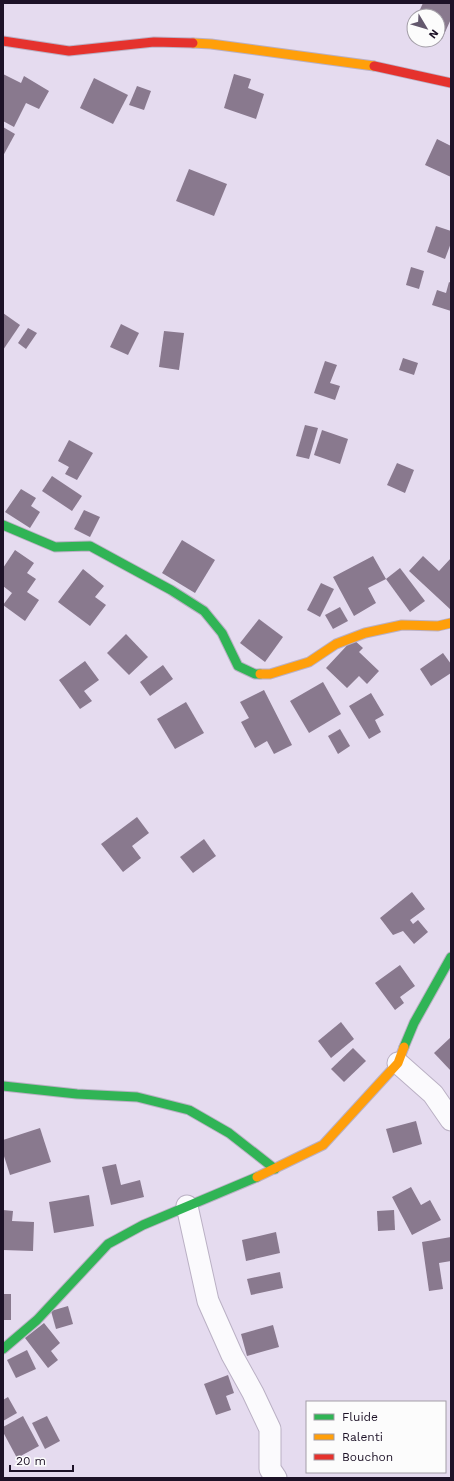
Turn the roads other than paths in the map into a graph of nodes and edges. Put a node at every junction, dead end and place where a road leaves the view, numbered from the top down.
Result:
1 (3, 42) edge
2 (451, 83) edge
3 (3, 525) edge
4 (451, 623) edge
5 (451, 957) edge
6 (398, 1064) junction
7 (3, 1086) edge
8 (451, 1120) edge
9 (275, 1169) junction
10 (187, 1206) junction
11 (3, 1349) edge
12 (276, 1478) edge

1 - 2 street
3 - 4 street
5 - 6 street
6 - 8 street
6 - 9 street
7 - 9 street
9 - 10 street
10 - 11 street
10 - 12 street

